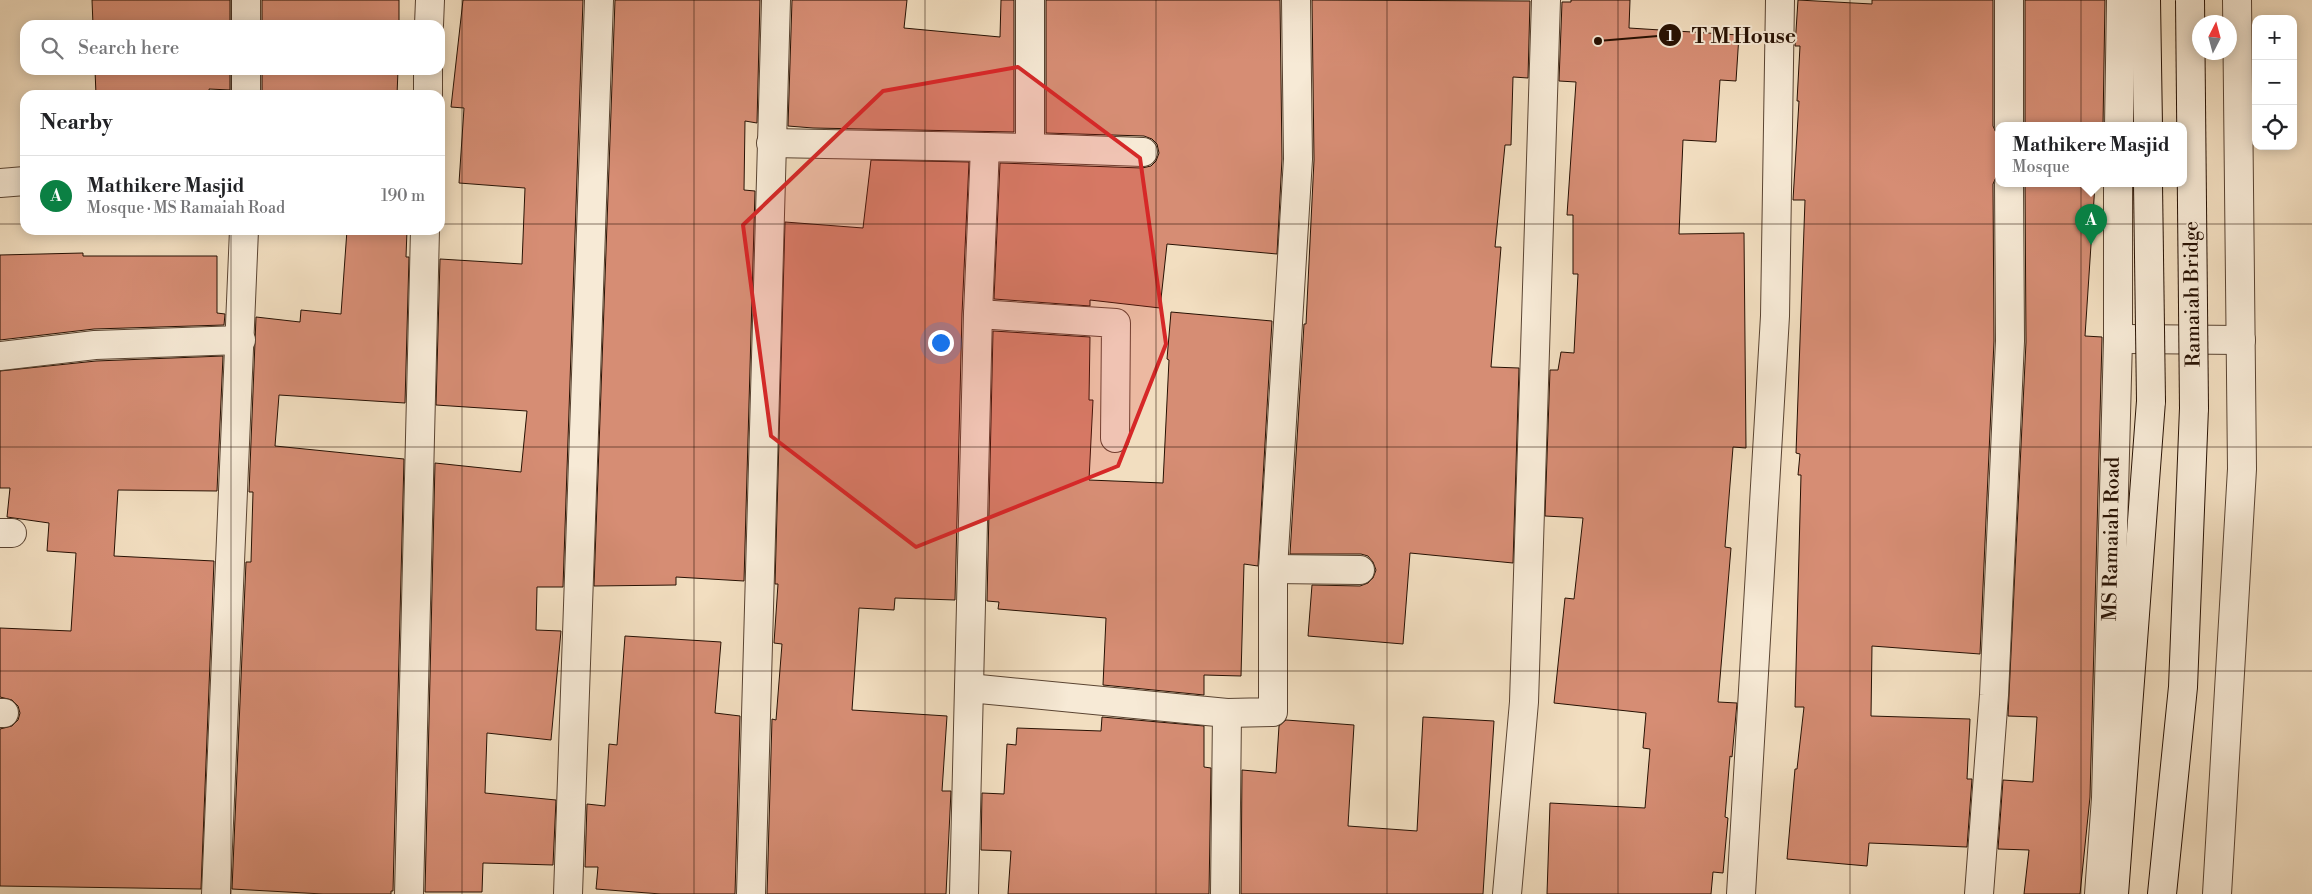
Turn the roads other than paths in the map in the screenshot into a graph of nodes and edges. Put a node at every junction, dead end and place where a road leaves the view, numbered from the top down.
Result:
1 (246, 0) edge
2 (430, 0) edge
3 (598, 0) edge
4 (776, 0) edge
5 (1030, 0) edge
6 (1296, 0) edge
7 (1546, 0) edge
8 (1780, 0) edge
9 (2009, 0) edge
10 (2121, 0) edge
11 (2146, 0) edge
12 (2190, 0) edge
13 (2237, 0) edge
14 (246, 20) edge
15 (429, 20) edge
16 (246, 75) edge
17 (428, 75) edge
18 (246, 90) edge
19 (428, 90) edge
20 (2009, 122) edge
21 (2119, 122) edge
22 (2148, 122) edge
23 (771, 143) junction
24 (985, 147) junction
25 (1030, 148) junction
26 (1143, 152) dead end
27 (20, 181) edge
28 (0, 183) edge
29 (2009, 187) edge
30 (2118, 187) edge
31 (2148, 187) edge
32 (244, 235) edge
33 (425, 235) edge
34 (978, 314) junction
35 (2118, 339) junction
36 (241, 340) junction
37 (2241, 340) junction
38 (0, 356) edge
39 (1115, 438) dead end
40 (1273, 569) junction
41 (1360, 570) dead end
42 (969, 688) junction
43 (1227, 713) junction
44 (216, 894) edge
45 (409, 894) edge
46 (568, 894) edge
47 (751, 894) edge
48 (964, 894) edge
49 (1225, 894) edge
50 (1507, 894) edge
51 (1741, 894) edge
52 (1979, 894) edge
53 (2099, 894) edge
54 (2114, 894) edge
55 (2162, 894) edge
56 (2217, 894) edge

1 - 14 street
2 - 15 street
3 - 46 street
4 - 23 street
5 - 25 street
6 - 40 street
7 - 50 street
8 - 51 street
9 - 20 street
10 - 21 street
11 - 22 street
12 - 55 street, Ramaiah Bridge, bridge
13 - 37 street
16 - 18 street
17 - 19 street
23 - 24 street
23 - 47 street
24 - 25 street
24 - 34 street
25 - 26 street
27 - 28 street
29 - 52 street
30 - 35 street, MS Ramaiah Road
31 - 54 street, MS Ramaiah Road, bridge
32 - 36 street
33 - 45 street
34 - 39 street
34 - 42 street
35 - 37 street
35 - 53 street, MS Ramaiah Road
36 - 38 street
36 - 44 street
37 - 56 street
40 - 41 street
40 - 43 street
42 - 43 street
42 - 48 street
43 - 49 street

